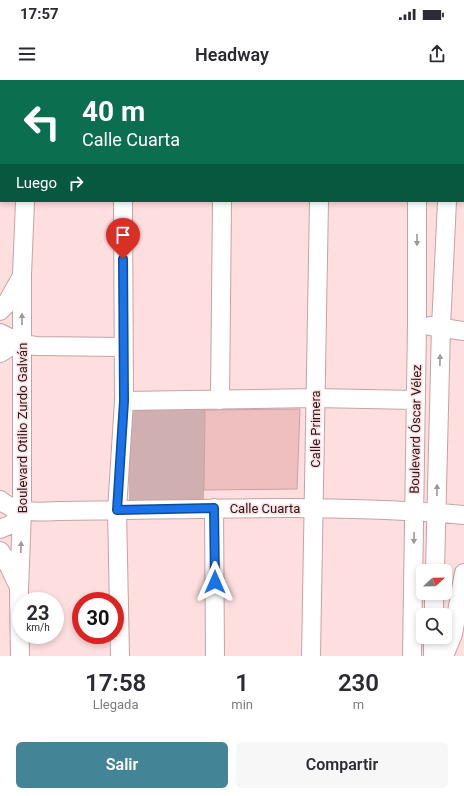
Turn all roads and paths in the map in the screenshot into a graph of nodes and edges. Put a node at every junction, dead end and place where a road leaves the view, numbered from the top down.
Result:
1 (26, 202) edge
2 (123, 202) edge
3 (222, 202) edge
4 (319, 202) edge
5 (417, 202) edge
6 (447, 202) edge
7 (22, 274) junction
8 (0, 311) edge
9 (417, 324) junction
10 (441, 327) junction
11 (464, 331) edge
12 (0, 333) edge
13 (22, 344) junction
14 (122, 347) junction
15 (0, 353) edge
16 (315, 398) junction
17 (220, 400) junction
18 (416, 400) junction
19 (124, 401) junction
20 (0, 500) edge
21 (214, 508) junction
22 (315, 508) junction
23 (117, 510) junction
24 (22, 511) junction
25 (414, 511) junction
26 (437, 512) junction
27 (464, 514) edge
28 (0, 529) edge
29 (0, 551) edge
30 (435, 564) edge
31 (464, 573) edge
32 (19, 590) junction
33 (433, 644) edge
34 (20, 656) edge
35 (120, 656) edge
36 (215, 656) edge
37 (311, 656) edge
38 (412, 656) edge
39 (432, 656) edge
40 (444, 656) edge

1 - 7 street, Boulevard Otilio Zurdo Galván
2 - 14 street
3 - 17 street
4 - 16 street, Calle Primera
5 -> 9 street, Boulevard Óscar Vélez
6 - 10 street, Boulevard Óscar Vélez
7 - 8 street
13 -> 7 street, Boulevard Otilio Zurdo Galván
9 - 10 street
9 - 18 street, Boulevard Óscar Vélez
10 - 11 street
26 -> 10 street, Boulevard Óscar Vélez
12 - 13 street
13 - 14 street
13 - 15 street
13 - 24 street, Boulevard Otilio Zurdo Galván
14 - 19 street
16 - 17 street
16 - 18 street
16 - 22 street, Calle Primera
17 - 19 street
18 - 25 street, Boulevard Óscar Vélez
19 - 23 street
20 - 24 street
21 - 22 street, Calle Cuarta
21 - 23 street, Calle Cuarta
21 - 36 street
22 - 25 street, Calle Cuarta
22 - 37 street, Calle Primera
23 - 24 street, Calle Cuarta
23 - 35 street
24 - 28 street
32 -> 24 street, Boulevard Otilio Zurdo Galván
25 - 26 street, Calle Cuarta
25 -> 38 street, Boulevard Óscar Vélez
26 - 27 street, Calle Cuarta
26 - 30 street, Boulevard Óscar Vélez
29 - 32 street
31 - 40 street
32 - 34 street, Boulevard Otilio Zurdo Galván
33 - 39 street

